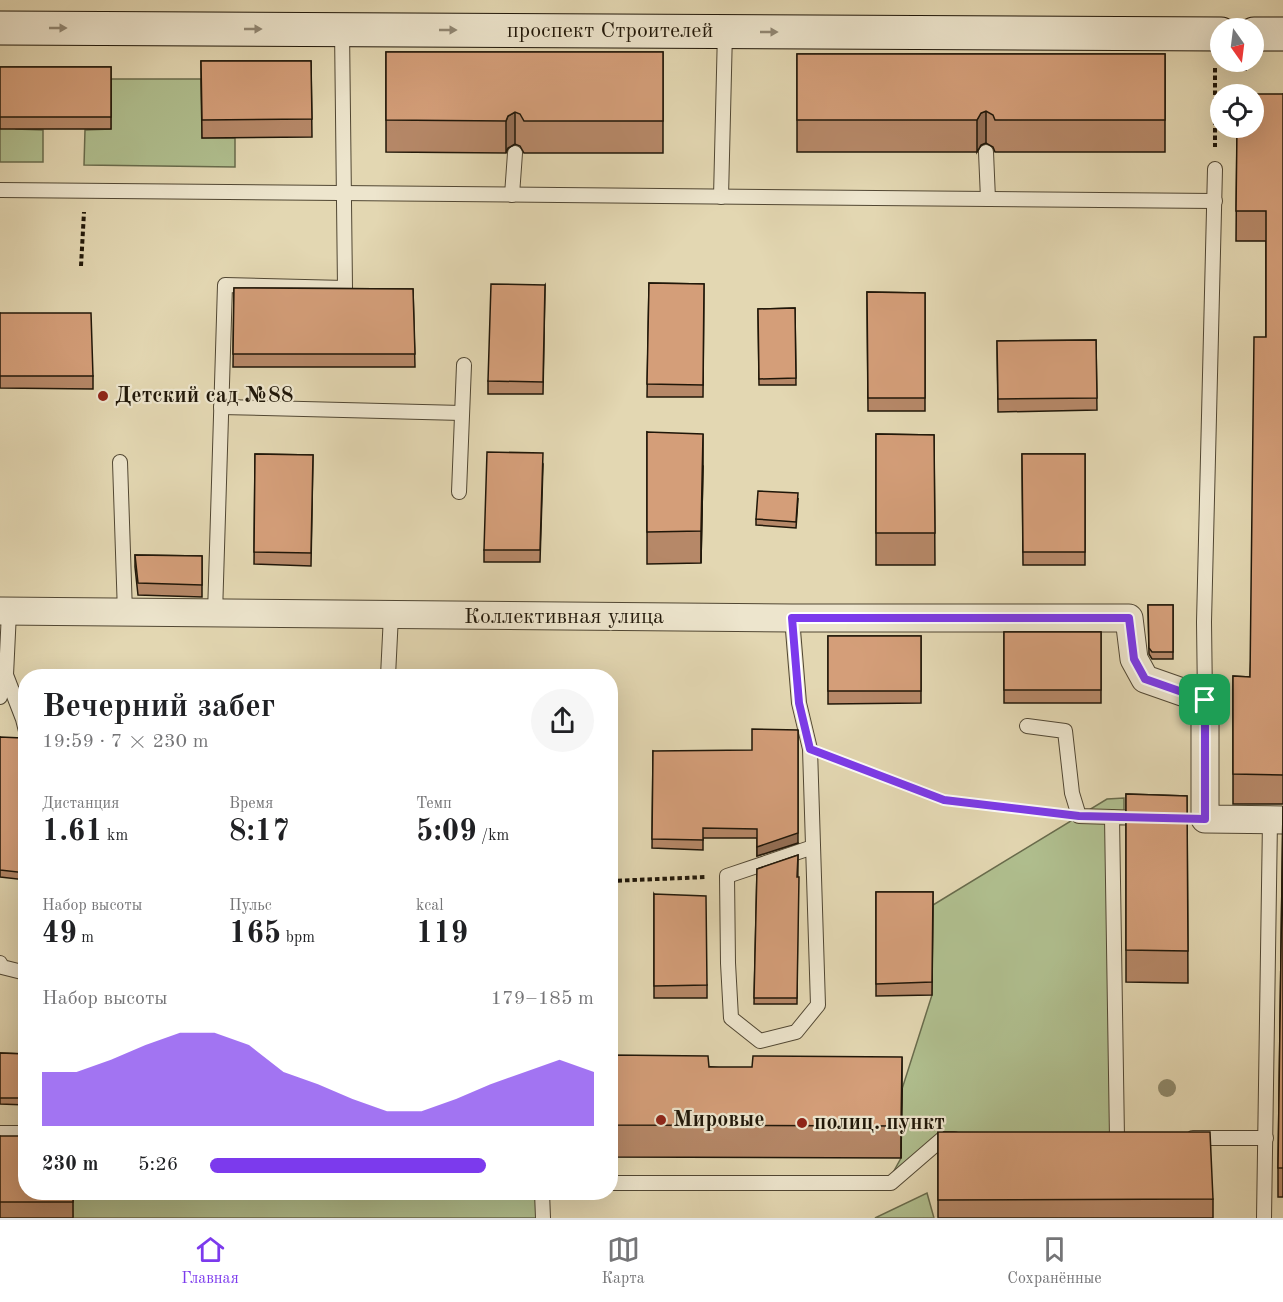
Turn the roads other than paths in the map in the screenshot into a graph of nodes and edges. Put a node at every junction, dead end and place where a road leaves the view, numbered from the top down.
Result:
1 (0, 28) edge
2 (342, 29) junction
3 (725, 32) junction
4 (1210, 34) edge
5 (1264, 34) edge
6 (1283, 34) edge
7 (986, 152) edge
8 (515, 153) edge
9 (1215, 169) road end
10 (0, 190) edge
11 (343, 193) junction
12 (512, 195) junction
13 (721, 197) junction
14 (988, 199) junction
15 (1215, 201) junction
16 (464, 366) dead end
17 (221, 407) junction
18 (462, 413) junction
19 (120, 462) dead end
20 (459, 492) dead end
21 (5, 611) edge
22 (126, 613) junction
23 (216, 614) junction
24 (391, 615) junction
25 (792, 618) junction
26 (388, 669) edge
27 (6, 675) junction
28 (0, 697) edge
29 (1205, 700) junction
30 (18, 706) edge
31 (1027, 726) dead end
32 (1112, 817) junction
33 (1152, 818) edge
34 (1276, 820) edge
35 (813, 847) junction
36 (0, 963) edge
37 (18, 971) edge
38 (0, 1133) edge
39 (18, 1133) edge
40 (1117, 1138) edge
41 (1174, 1138) edge
42 (1266, 1138) junction
43 (965, 1139) edge
44 (618, 1183) edge
45 (542, 1200) edge
46 (543, 1218) edge
47 (1264, 1218) edge

1 -> 2 main road, проспект Строителей
2 -> 3 main road, проспект Строителей
2 - 11 lane
3 -> 4 main road, проспект Строителей
3 - 13 lane
5 - 6 main road
7 - 14 lane
8 - 12 lane
9 - 15 lane
10 - 11 lane
11 - 12 lane
11 - 17 lane
12 - 13 lane
13 - 14 lane
14 - 15 lane
15 - 29 lane
16 - 18 lane
17 - 18 lane
17 - 23 lane
18 - 20 lane
19 - 22 lane
21 - 22 street, Коллективная улица
21 - 27 lane
22 - 23 street, Коллективная улица
23 - 24 street, Коллективная улица
24 - 25 street, Коллективная улица
24 - 26 lane
25 - 29 street, Коллективная улица
25 - 35 lane
27 - 28 lane
27 - 30 lane
29 - 34 street
31 - 32 lane
32 - 33 lane
32 - 40 lane
34 - 42 lane
35 - 35 lane
36 - 37 lane
38 - 39 lane
41 - 42 lane
42 - 47 lane
43 - 44 lane
45 - 46 lane

